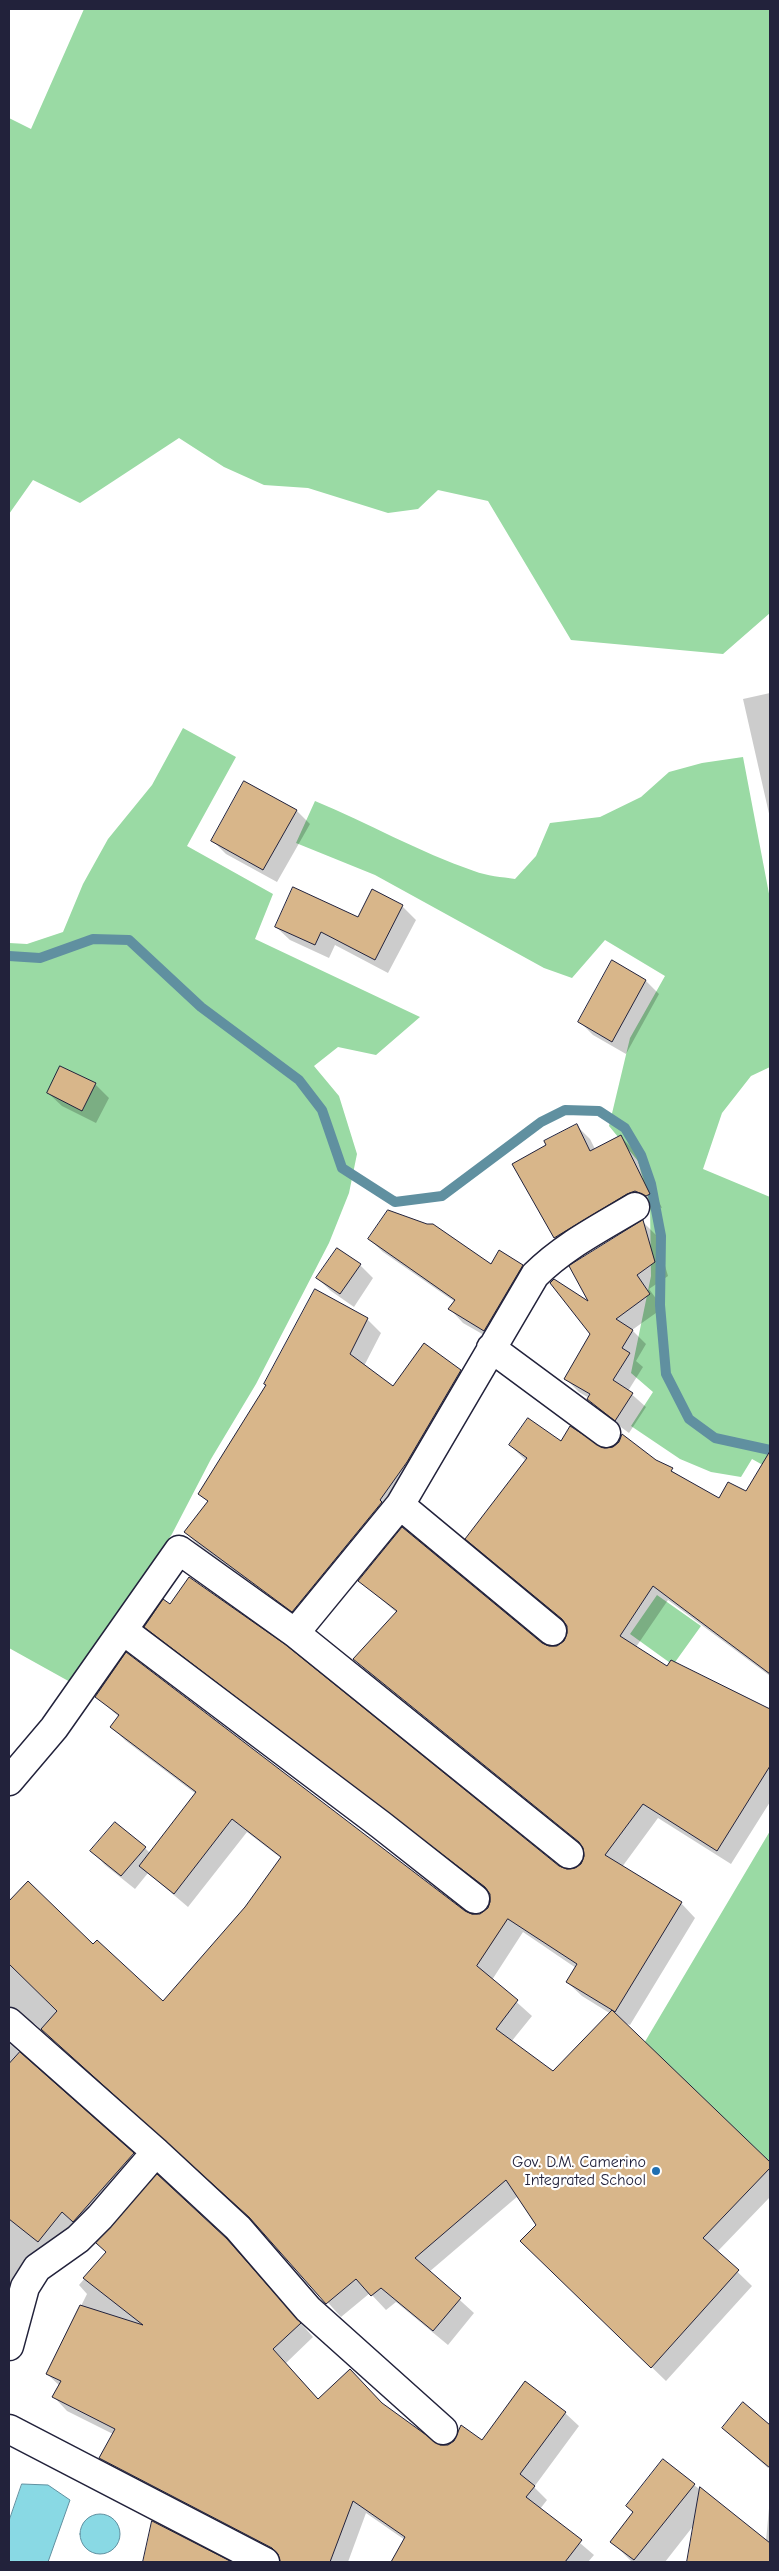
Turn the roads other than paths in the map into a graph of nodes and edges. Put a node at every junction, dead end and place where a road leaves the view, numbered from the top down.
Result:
1 (635, 1207) dead end
2 (492, 1348) junction
3 (606, 1433) dead end
4 (400, 1504) junction
5 (124, 1631) junction
6 (552, 1631) dead end
7 (295, 1633) junction
8 (9, 1781) edge
9 (569, 1854) dead end
10 (475, 1899) dead end
11 (9, 2022) edge
12 (156, 2152) junction
13 (9, 2346) edge
14 (9, 2429) edge
15 (443, 2430) dead end
16 (265, 2562) edge

1 - 2 street
2 - 3 street
2 - 4 street
4 - 6 street
4 - 7 street
5 - 7 street
5 - 8 street
5 - 10 street
7 - 9 street
11 - 12 street
12 - 13 street
12 - 15 street
14 - 16 street

